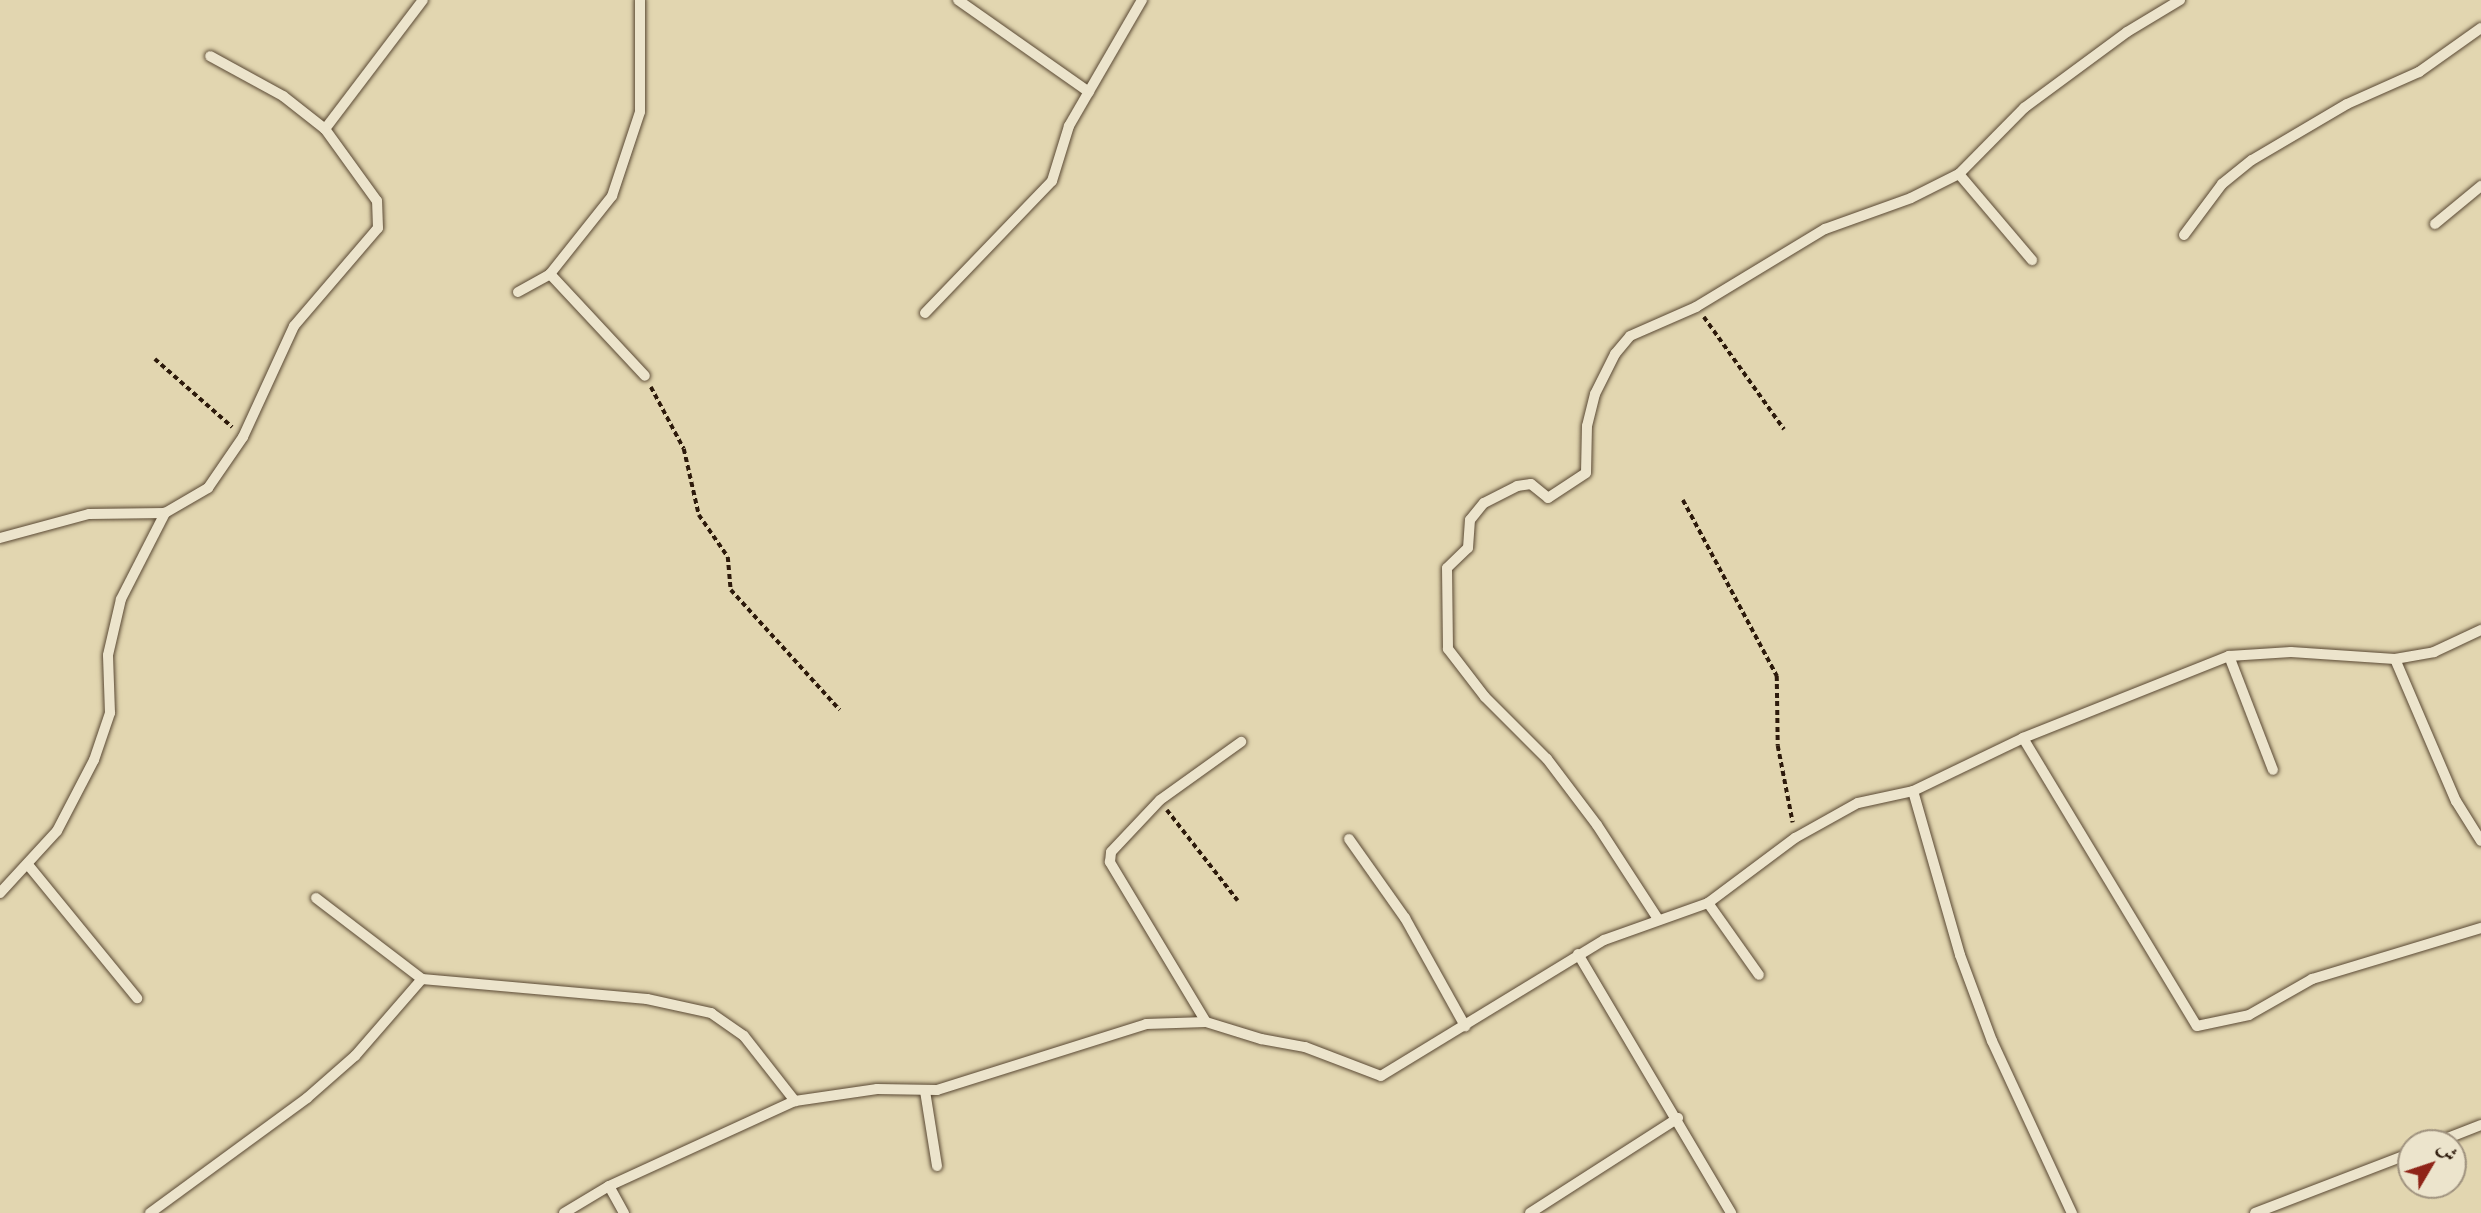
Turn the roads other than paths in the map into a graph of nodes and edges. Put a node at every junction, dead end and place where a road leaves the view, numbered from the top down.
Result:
1 (423, 0) edge
2 (640, 0) edge
3 (958, 0) edge
4 (1142, 0) edge
5 (2180, 0) edge
6 (2481, 28) edge
7 (210, 56) dead end
8 (1089, 92) junction
9 (325, 129) junction
10 (1959, 174) junction
11 (2481, 186) edge
12 (2435, 224) dead end
13 (2184, 235) dead end
14 (2032, 260) dead end
15 (550, 274) junction
16 (518, 292) dead end
17 (925, 313) dead end
18 (645, 376) road end
19 (165, 513) junction
20 (0, 538) edge
21 (2481, 630) edge
22 (2229, 656) junction
23 (2395, 659) junction
24 (2023, 738) junction
25 (1241, 743) dead end
26 (2273, 770) dead end
27 (1913, 791) junction
28 (1349, 839) dead end
29 (2481, 841) edge
30 (29, 866) junction
31 (0, 893) edge
32 (316, 898) dead end
33 (1708, 903) junction
34 (1658, 919) junction
35 (2481, 928) edge
36 (1578, 954) junction
37 (1759, 975) dead end
38 (422, 979) junction
39 (137, 998) dead end
40 (1206, 1022) junction
41 (1465, 1026) junction
42 (925, 1091) junction
43 (795, 1101) junction
44 (1678, 1118) junction
45 (2397, 1158) edge
46 (937, 1166) dead end
47 (608, 1186) junction
48 (1537, 1211) edge
49 (150, 1213) edge
50 (564, 1213) edge
51 (624, 1213) edge
52 (1731, 1213) edge
53 (2072, 1213) edge
54 (2255, 1213) edge

1 - 9 lane
2 - 15 lane
3 - 8 lane
4 - 8 lane
5 - 10 lane
6 - 13 lane
7 - 9 lane
8 - 17 lane
9 - 19 lane
10 - 14 lane
10 - 34 lane
11 - 12 lane
15 - 16 lane
15 - 18 lane
19 - 20 lane
19 - 30 lane
21 - 23 lane
22 - 23 lane
22 - 24 lane
22 - 26 lane
23 - 29 lane
24 - 27 lane
24 - 35 lane
25 - 40 lane
27 - 33 lane
27 - 53 lane
28 - 41 lane
30 - 31 lane
30 - 39 lane
32 - 38 lane
33 - 34 lane
33 - 37 lane
34 - 36 lane
36 - 41 lane
36 - 44 lane
38 - 43 lane
38 - 49 lane
40 - 41 lane
40 - 42 lane
42 - 43 lane
42 - 46 lane
43 - 47 lane
44 - 48 lane
44 - 52 lane
45 - 54 lane
47 - 50 lane
47 - 51 lane

